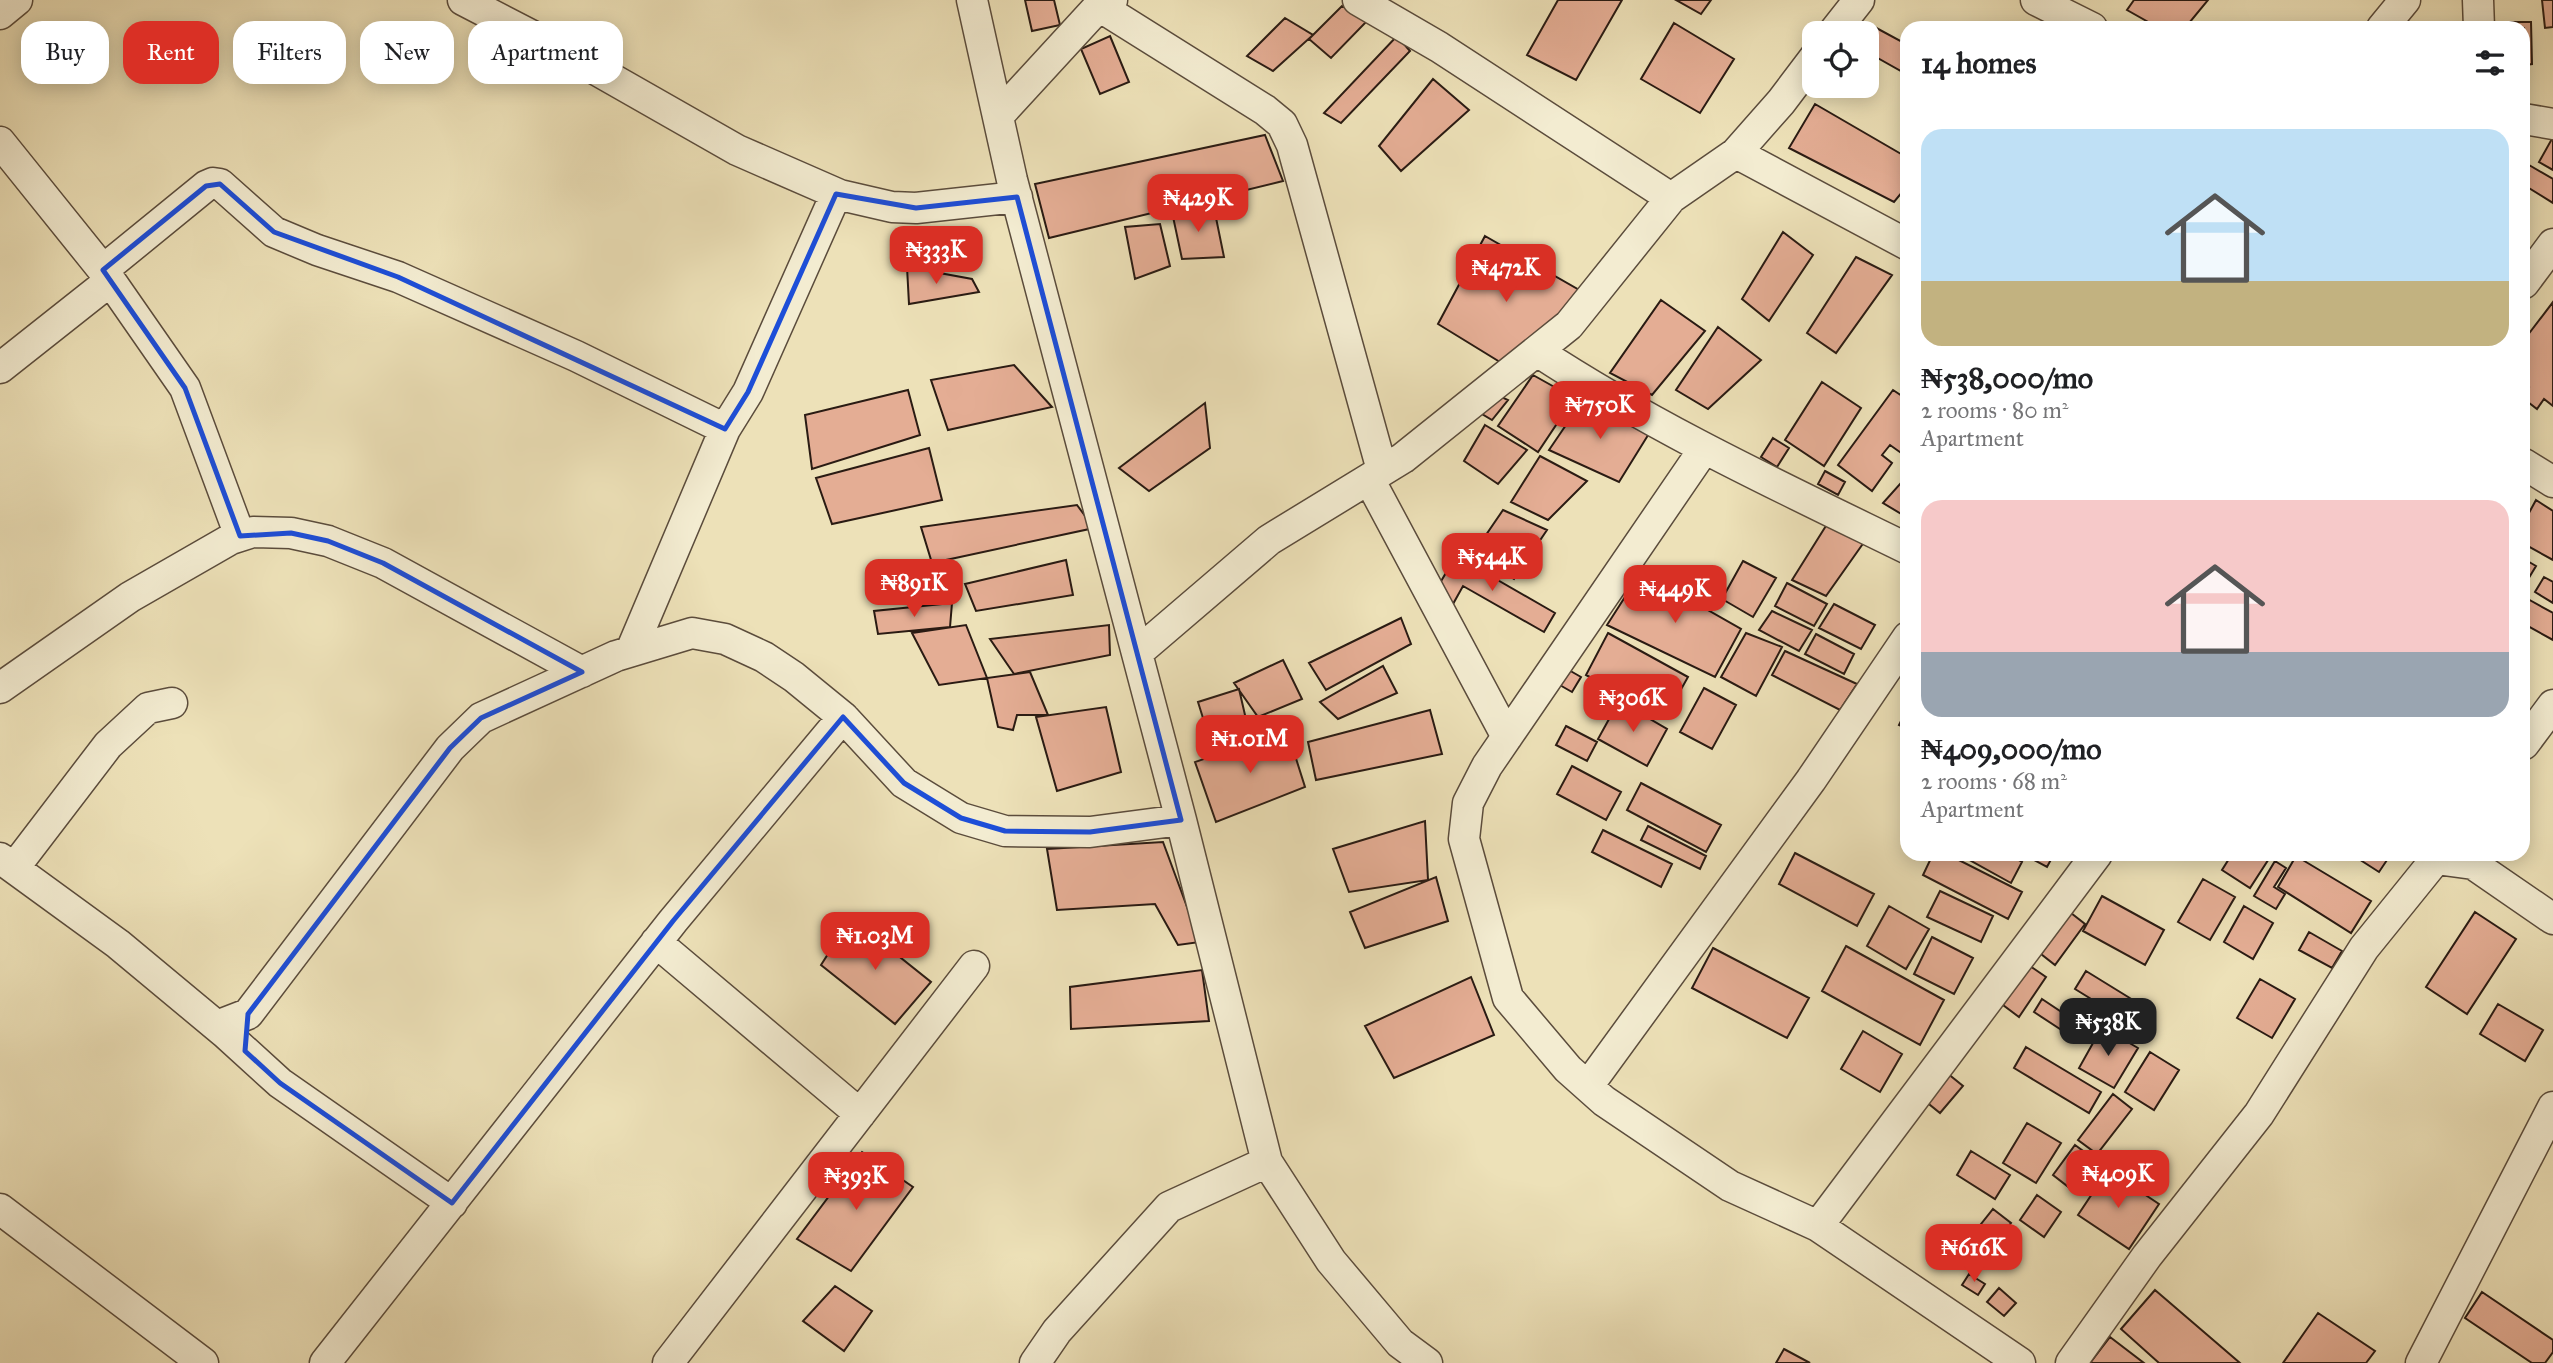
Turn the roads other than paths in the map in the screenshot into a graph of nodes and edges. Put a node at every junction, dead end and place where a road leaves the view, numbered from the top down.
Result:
1 (18, 0) edge
2 (463, 0) edge
3 (972, 0) edge
4 (1358, 0) edge
5 (1859, 0) edge
6 (2036, 0) edge
7 (2405, 0) edge
8 (2478, 0) edge
9 (1106, 3) edge
10 (0, 14) edge
11 (1842, 21) edge
12 (2078, 21) edge
13 (2388, 21) edge
14 (2479, 21) edge
15 (1802, 74) edge
16 (998, 116) junction
17 (2530, 120) edge
18 (2553, 124) edge
19 (0, 142) edge
20 (1736, 153) junction
21 (836, 194) junction
22 (1017, 197) junction
23 (1671, 198) junction
24 (1900, 241) edge
25 (2553, 244) edge
26 (2530, 275) edge
27 (107, 276) junction
28 (1537, 351) junction
29 (0, 368) edge
30 (725, 429) junction
31 (1704, 449) junction
32 (2530, 468) edge
33 (1376, 475) junction
34 (2553, 482) edge
35 (240, 536) junction
36 (1900, 545) edge
37 (1900, 649) edge
38 (631, 652) junction
39 (1137, 653) junction
40 (582, 672) junction
41 (0, 688) edge
42 (172, 703) dead end
43 (843, 717) junction
44 (1507, 737) junction
45 (1181, 820) junction
46 (2092, 861) edge
47 (2435, 861) edge
48 (2475, 861) edge
49 (7, 863) edge
50 (2553, 919) edge
51 (656, 942) junction
52 (974, 966) dead end
53 (248, 1014) junction
54 (217, 1026) junction
55 (245, 1051) junction
56 (1588, 1086) junction
57 (2553, 1107) edge
58 (860, 1114) junction
59 (1267, 1162) junction
60 (452, 1203) junction
61 (0, 1209) edge
62 (1818, 1226) junction
63 (203, 1363) edge
64 (325, 1363) edge
65 (668, 1363) edge
66 (1035, 1363) edge
67 (1427, 1363) edge
68 (2020, 1363) edge
69 (2071, 1363) edge
70 (2421, 1363) edge

1 - 10 street
2 - 21 street
3 - 16 street
4 - 23 street
5 - 11 street
6 - 12 street
7 - 13 street
8 - 14 street
9 - 16 street
9 - 33 street
15 - 20 street
16 - 22 street
17 - 18 street
19 - 27 street
20 - 23 street
20 - 24 street
21 - 22 street
21 - 30 street
22 - 39 street
23 - 28 street
25 - 26 street
27 - 29 street
27 - 30 street
27 - 35 street
28 - 31 street
28 - 33 street
30 - 38 street
31 - 36 street
31 - 44 street
32 - 34 street
33 - 39 street
33 - 44 street
35 - 40 street
35 - 41 street
37 - 56 street
38 - 40 street
38 - 43 street
39 - 45 street
40 - 53 street
42 - 49 street
43 - 45 street
43 - 51 street
44 - 56 street
45 - 59 street
46 - 62 street
47 - 69 street
48 - 50 street
49 - 54 street
51 - 58 street
51 - 60 street
52 - 58 street
53 - 54 street
53 - 55 street
54 - 55 street
55 - 60 street
56 - 62 street
57 - 70 street
58 - 65 street
59 - 66 street
59 - 67 street
60 - 64 street
61 - 63 street
62 - 68 street

